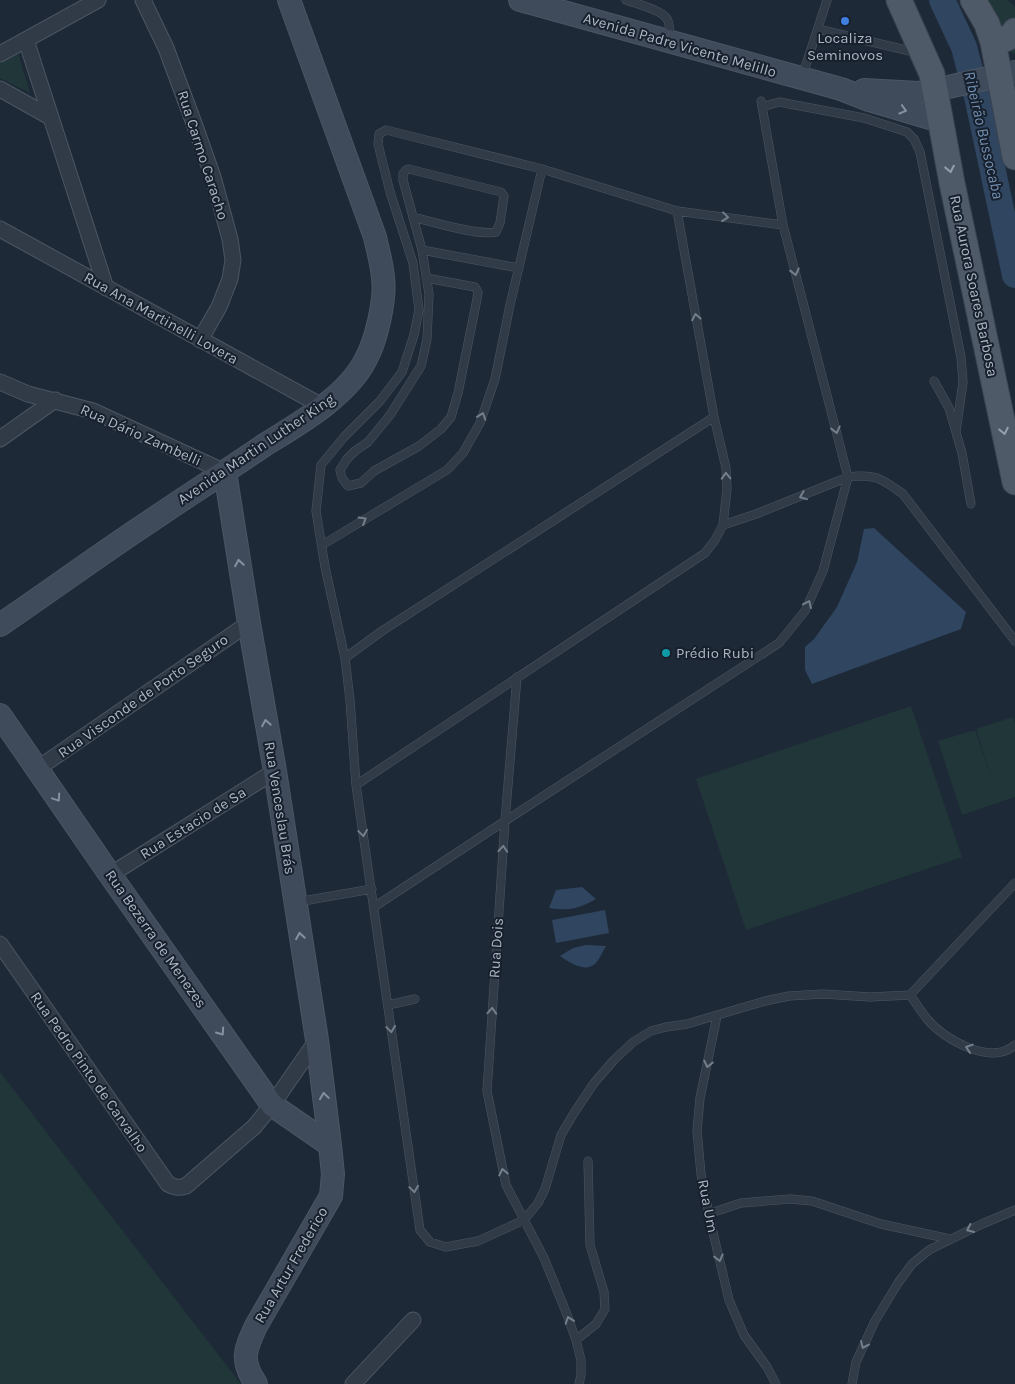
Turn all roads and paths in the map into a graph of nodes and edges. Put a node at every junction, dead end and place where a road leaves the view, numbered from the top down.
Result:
1 (98, 0) edge
2 (143, 0) edge
3 (289, 0) edge
4 (520, 0) edge
5 (626, 0) edge
6 (827, 0) edge
7 (899, 0) edge
8 (973, 0) edge
9 (818, 29) junction
10 (1015, 31) edge
11 (26, 40) junction
12 (669, 42) junction
13 (993, 42) junction
14 (0, 54) edge
15 (923, 54) junction
16 (1002, 75) edge
17 (801, 78) junction
18 (0, 89) edge
19 (840, 89) junction
20 (935, 90) junction
21 (50, 117) junction
22 (940, 121) junction
23 (1015, 158) edge
24 (542, 169) junction
25 (676, 211) junction
26 (413, 217) junction
27 (783, 225) junction
28 (0, 229) edge
29 (422, 250) junction
30 (519, 268) junction
31 (426, 278) junction
32 (106, 288) junction
33 (200, 340) junction
34 (1006, 376) edge
35 (934, 381) dead end
36 (0, 382) edge
37 (55, 400) junction
38 (1008, 403) edge
39 (322, 406) junction
40 (714, 417) junction
41 (956, 431) junction
42 (0, 439) edge
43 (225, 472) junction
44 (848, 476) junction
45 (1015, 482) edge
46 (971, 504) dead end
47 (724, 524) junction
48 (322, 545) junction
49 (249, 623) junction
50 (0, 625) edge
51 (1015, 641) edge
52 (345, 658) junction
53 (517, 677) junction
54 (0, 715) edge
55 (37, 769) junction
56 (275, 771) junction
57 (356, 785) junction
58 (505, 821) junction
59 (110, 875) junction
60 (1015, 883) edge
61 (372, 889) junction
62 (295, 903) junction
63 (374, 907) junction
64 (0, 944) edge
65 (910, 995) junction
66 (415, 1000) dead end
67 (388, 1005) junction
68 (717, 1016) junction
69 (317, 1040) junction
70 (1015, 1045) edge
71 (272, 1105) junction
72 (330, 1144) junction
73 (588, 1161) dead end
74 (1015, 1210) edge
75 (708, 1214) junction
76 (524, 1220) junction
77 (950, 1239) junction
78 (413, 1320) dead end
79 (576, 1340) junction
80 (255, 1384) edge
81 (353, 1384) edge
82 (579, 1384) edge
83 (776, 1384) edge
84 (852, 1384) edge

1 - 11 street
2 - 33 street, Rua Carmo Caracho
3 - 39 street, Avenida Martin Luther King
4 - 12 street, Avenida Padre Vicente Melillo
5 - 12 lane
6 - 9 lane
7 - 15 main road, Rua Aurora Soares Barbosa
8 - 13 main road
9 - 15 lane
9 - 17 lane
10 - 13 main road
11 - 14 street
11 - 21 street
12 - 17 street, Avenida Padre Vicente Melillo
13 - 16 main road
15 - 20 main road, Rua Aurora Soares Barbosa
16 - 20 street, Avenida Padre Vicente Melillo
16 - 23 main road
17 - 19 street, Avenida Padre Vicente Melillo
18 - 21 street
19 - 20 street, Avenida Padre Vicente Melillo
19 -> 22 street, Avenida Padre Vicente Melillo
20 - 22 main road, Rua Aurora Soares Barbosa
21 - 32 street
22 -> 34 main road, Rua Aurora Soares Barbosa
24 - 25 lane
24 - 30 lane
24 - 48 lane
25 -> 27 lane
40 -> 25 lane
26 - 26 lane
26 - 29 lane
27 - 41 lane
27 -> 44 lane
28 - 32 street, Rua Ana Martinelli Lovera
29 - 30 lane
29 - 31 lane
48 -> 30 lane
31 - 31 lane
32 - 33 street, Rua Ana Martinelli Lovera
33 - 39 street, Rua Ana Martinelli Lovera
34 - 38 main road, Rua Aurora Soares Barbosa
35 - 41 lane
36 - 37 street, Rua Dário Zambelli
37 - 42 street
37 - 43 street, Rua Dário Zambelli
38 -> 45 main road, Rua Aurora Soares Barbosa
39 - 43 street, Avenida Martin Luther King
47 -> 40 lane
40 - 52 lane
41 - 46 lane
49 -> 43 street, Rua Venceslau Brás
43 - 50 street, Avenida Martin Luther King
44 -> 47 lane
44 - 51 lane
58 -> 44 lane
47 - 53 lane
48 - 52 lane
49 - 55 street, Rua Visconde de Porto Seguro
56 -> 49 street, Rua Venceslau Brás
52 - 57 lane
53 - 57 lane
53 - 58 lane, Rua Dois
54 - 55 street, Rua Bezerra de Menezes
55 -> 59 street, Rua Bezerra de Menezes
56 - 59 street, Rua Estacio de Sa
56 - 62 street, Rua Venceslau Brás
57 -> 61 lane
58 - 63 lane
76 -> 58 lane, Rua Dois
59 -> 71 street, Rua Bezerra de Menezes
60 - 65 lane
61 - 62 lane
61 - 63 lane
69 -> 62 street, Rua Venceslau Brás
63 - 67 lane
64 - 71 street, Rua Pedro Pinto de Carvalho
65 - 68 lane
70 -> 65 lane
66 - 67 lane
67 -> 76 lane
68 -> 75 lane, Rua Um
68 - 76 lane
69 - 71 street
72 -> 69 street, Rua Venceslau Brás
71 - 72 street, Rua Bezerra de Menezes
72 - 80 street, Rua Artur Frederico
73 - 79 lane
74 -> 77 lane
75 - 77 lane
75 -> 83 lane, Rua Um
79 -> 76 lane, Rua Dois
77 -> 84 lane
78 - 81 street
79 - 82 lane, Rua Dois

